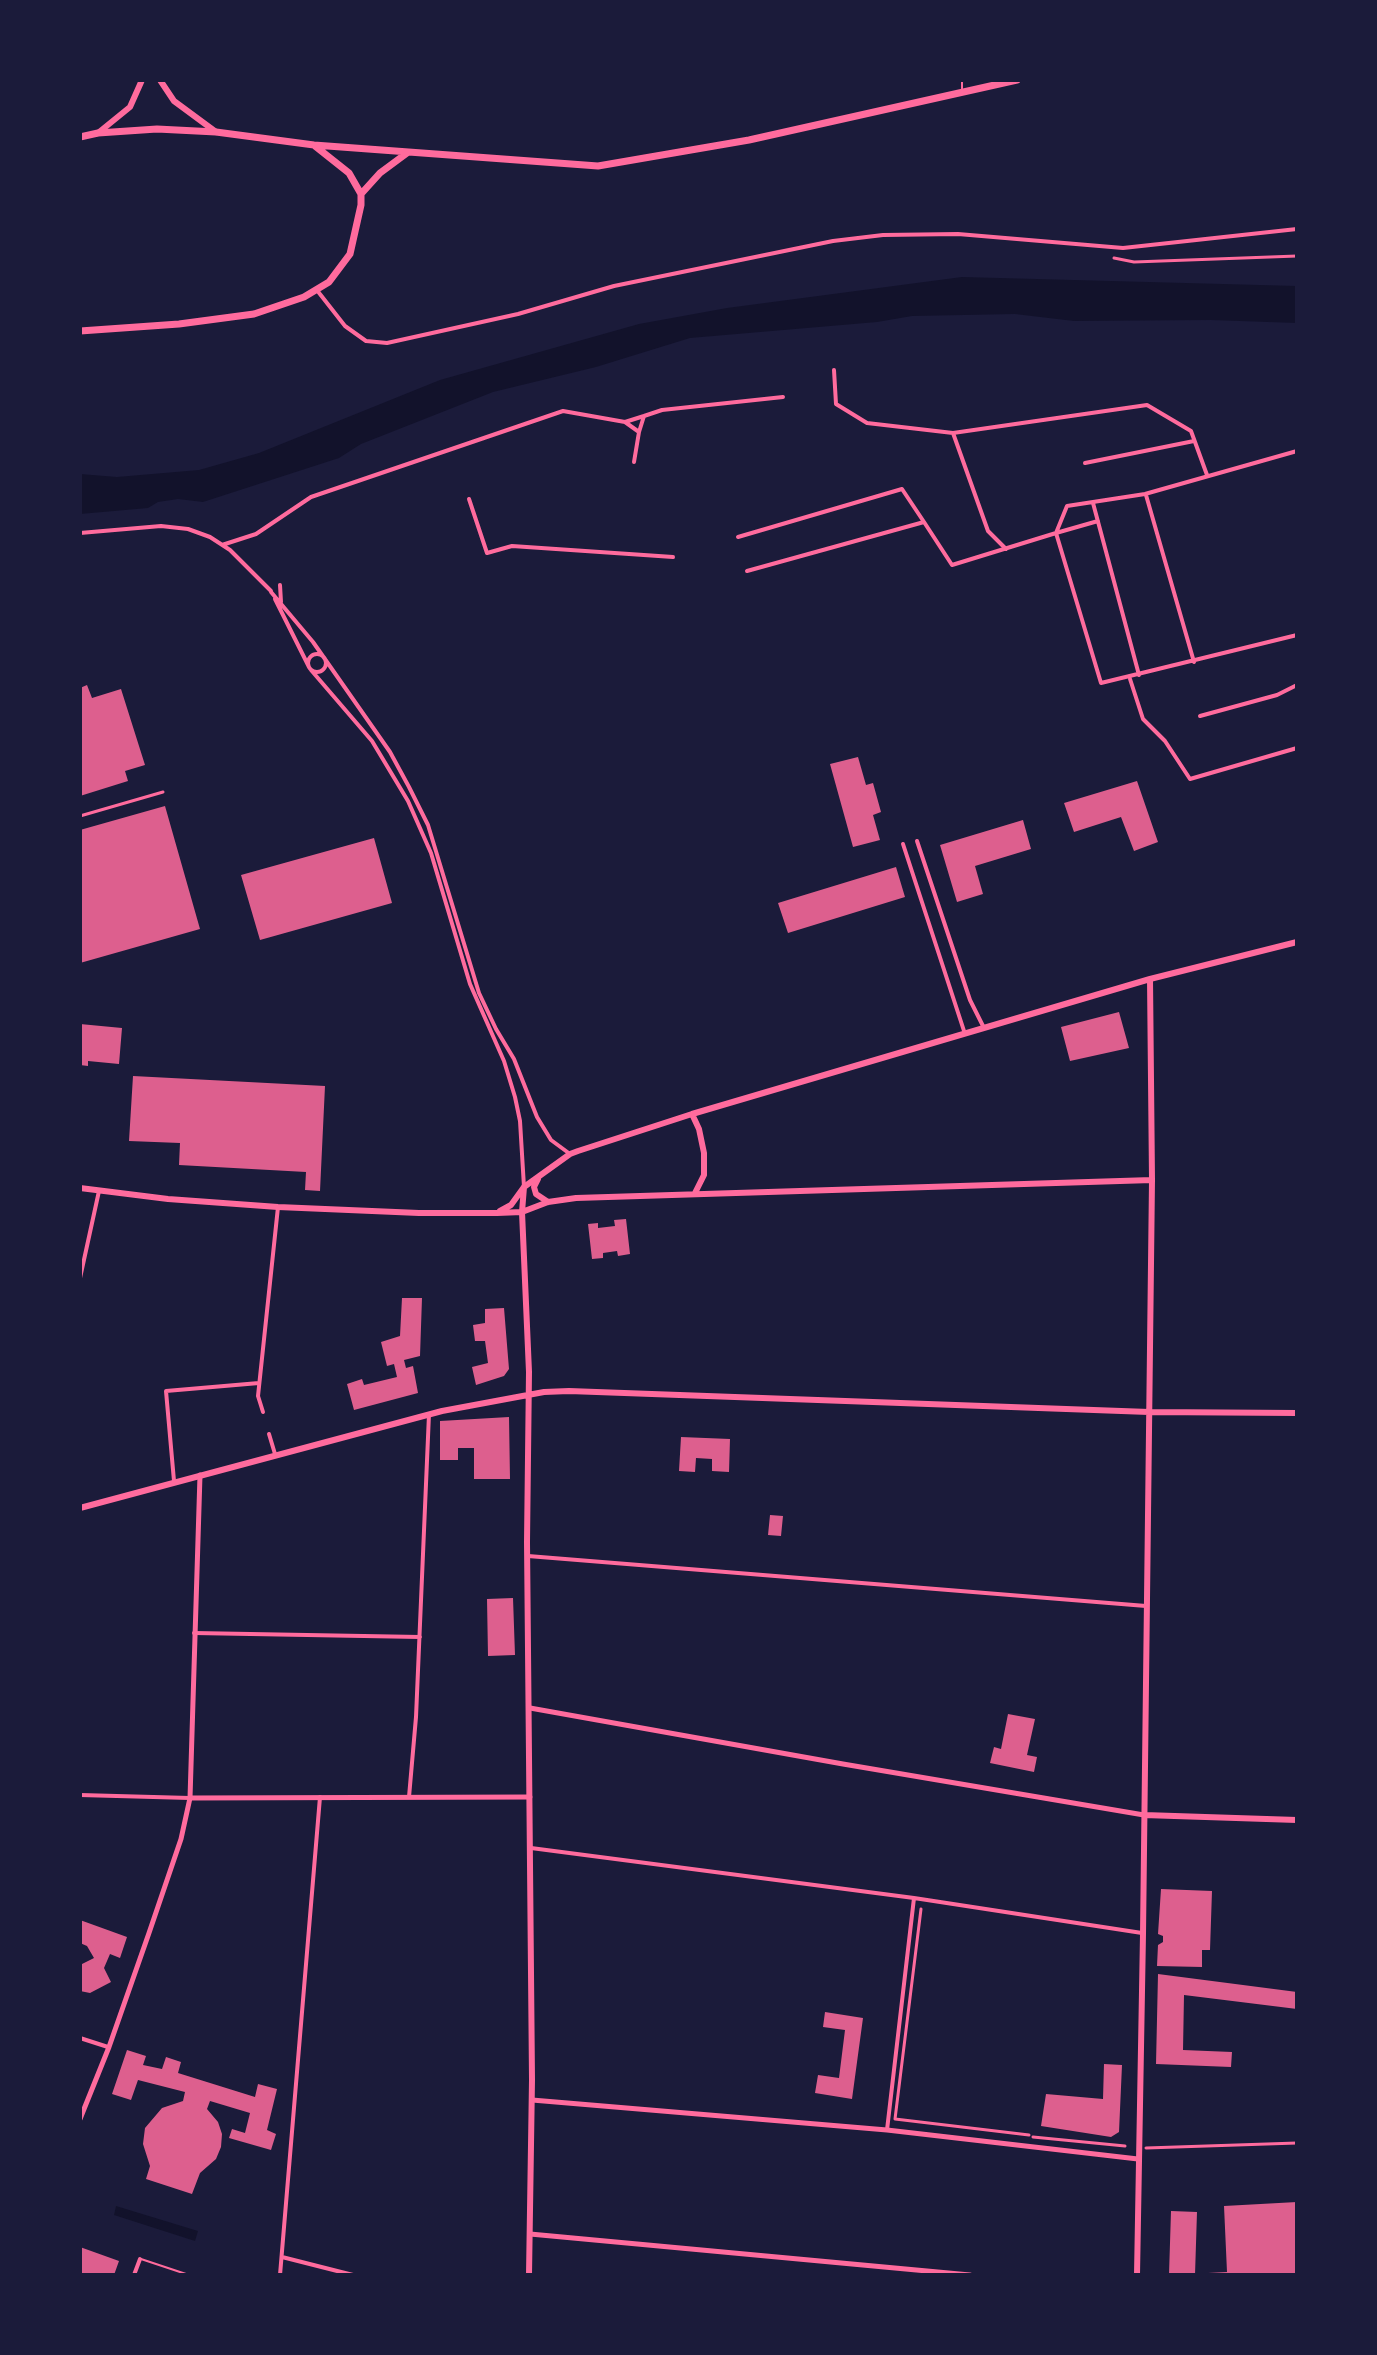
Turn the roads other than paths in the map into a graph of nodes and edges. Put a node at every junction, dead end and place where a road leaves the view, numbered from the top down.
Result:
1 (142, 80) edge
2 (160, 80) edge
3 (962, 80) edge
4 (1017, 80) edge
5 (962, 92) junction
6 (216, 132) junction
7 (98, 133) junction
8 (80, 137) edge
9 (314, 145) junction
10 (409, 152) junction
11 (361, 194) junction
12 (1297, 229) edge
13 (1297, 256) edge
14 (1114, 258) dead end
15 (316, 289) junction
16 (80, 331) edge
17 (834, 370) dead end
18 (783, 397) dead end
19 (644, 416) junction
20 (625, 422) junction
21 (639, 432) junction
22 (953, 433) junction
23 (1194, 441) junction
24 (1297, 451) edge
25 (634, 462) dead end
26 (1085, 463) dead end
27 (1207, 475) junction
28 (1145, 494) junction
29 (469, 499) dead end
30 (1093, 503) dead end
31 (1098, 521) junction
32 (924, 522) junction
33 (80, 533) edge
34 (1056, 533) junction
35 (738, 537) dead end
36 (222, 545) junction
37 (1006, 549) junction
38 (672, 557) dead end
39 (747, 571) dead end
40 (280, 585) dead end
41 (271, 592) junction
42 (281, 604) junction
43 (1297, 635) edge
44 (324, 657) junction
45 (1194, 662) junction
46 (310, 668) junction
47 (1139, 675) junction
48 (1130, 679) dead end
49 (1297, 685) edge
50 (1200, 716) dead end
51 (1297, 748) edge
52 (163, 792) dead end
53 (80, 816) edge
54 (917, 841) dead end
55 (903, 844) dead end
56 (1297, 942) edge
57 (1150, 979) junction
58 (984, 1028) junction
59 (965, 1034) junction
60 (692, 1114) junction
61 (570, 1154) junction
62 (539, 1176) junction
63 (1152, 1180) junction
64 (524, 1187) junction
65 (80, 1188) edge
66 (99, 1191) junction
67 (695, 1193) junction
68 (548, 1202) junction
69 (278, 1207) junction
70 (522, 1212) junction
71 (497, 1213) junction
72 (80, 1251) edge
73 (87, 1252) junction
74 (80, 1278) edge
75 (259, 1383) junction
76 (529, 1394) junction
77 (263, 1412) dead end
78 (1149, 1412) junction
79 (1297, 1413) edge
80 (429, 1414) junction
81 (269, 1434) dead end
82 (275, 1454) junction
83 (200, 1474) junction
84 (174, 1481) junction
85 (80, 1508) edge
86 (528, 1556) junction
87 (1146, 1606) junction
88 (194, 1633) junction
89 (420, 1637) junction
90 (530, 1708) junction
91 (80, 1795) edge
92 (320, 1797) junction
93 (409, 1797) junction
94 (530, 1797) junction
95 (190, 1798) junction
96 (1144, 1815) junction
97 (1297, 1820) edge
98 (531, 1848) junction
99 (914, 1898) junction
100 (921, 1909) dead end
101 (1143, 1934) junction
102 (80, 2038) edge
103 (109, 2047) junction
104 (532, 2100) junction
105 (80, 2119) edge
106 (887, 2130) junction
107 (1297, 2143) edge
108 (1125, 2146) dead end
109 (1146, 2148) dead end
110 (1138, 2159) junction
111 (530, 2234) junction
112 (282, 2257) junction
113 (140, 2259) joint
114 (134, 2275) edge
115 (189, 2275) edge
116 (280, 2275) edge
117 (353, 2275) edge
118 (529, 2275) edge
119 (970, 2275) edge
120 (1137, 2275) edge

1 - 7 main road
2 - 6 main road
3 - 5 lane
4 - 5 main road
5 - 10 main road
6 - 7 main road
6 - 9 main road
7 - 8 main road
9 - 10 main road
9 - 11 main road
10 - 11 main road
11 - 15 main road
12 - 15 street
13 - 14 street
15 - 16 main road
17 - 22 street
18 - 19 street
19 - 20 street
19 - 21 street
20 - 21 street
20 - 36 street
21 - 25 street
22 - 23 street
22 - 37 street
23 - 26 street
23 - 27 street
24 - 27 street
27 - 28 street
28 - 34 street
28 - 45 street
29 - 38 street
30 - 31 street
31 - 34 street
31 - 47 street
32 - 35 street
32 - 37 street
32 - 39 street
33 - 36 street
34 - 37 street
34 - 47 street
36 - 41 street
40 - 42 street
41 - 42 street
41 - 46 street
42 - 44 street
43 - 45 street
44 - 46 street
44 - 46 street
44 - 61 street
45 - 47 street
46 - 64 street
48 - 51 street
49 - 50 street
52 - 53 street
54 - 58 street
55 - 59 street
56 - 57 main road
57 - 58 main road
57 - 63 main road
58 - 59 main road
59 - 60 main road
60 - 61 main road
60 - 67 main road
61 - 62 main road
62 - 64 main road
62 - 68 main road
63 - 67 main road
63 - 78 main road
64 - 70 main road
64 - 71 main road
65 - 66 main road
66 - 69 main road
66 - 73 street
67 - 68 main road
68 - 70 main road
69 - 71 main road
69 - 75 street
70 - 71 main road
70 - 76 main road
72 - 73 street
73 - 74 street
75 - 77 street
75 - 84 street
76 - 78 main road
76 - 80 main road
76 - 86 main road
78 - 79 main road
78 - 87 main road
80 - 82 main road
80 - 89 street
81 - 82 street
82 - 83 main road
83 - 84 main road
83 - 88 street
84 - 85 main road
86 - 87 street
86 - 90 main road
87 - 96 main road
88 - 89 street
88 - 95 street
89 - 93 street
90 - 94 main road
90 - 96 street
91 - 95 street
92 - 93 street
92 - 95 street
92 - 112 street
93 - 94 street
94 - 98 main road
95 - 103 street
96 - 97 main road
96 - 101 main road
98 - 99 street
98 - 104 main road
99 - 101 street
99 - 106 street
100 - 108 street
101 - 110 main road
102 - 103 street
103 - 105 street
104 - 106 street
104 - 111 main road
106 - 110 street
107 - 109 street
110 - 120 main road
111 - 118 main road
111 - 119 street
112 - 116 street
112 - 117 street
113 - 114 street
113 - 115 lane

